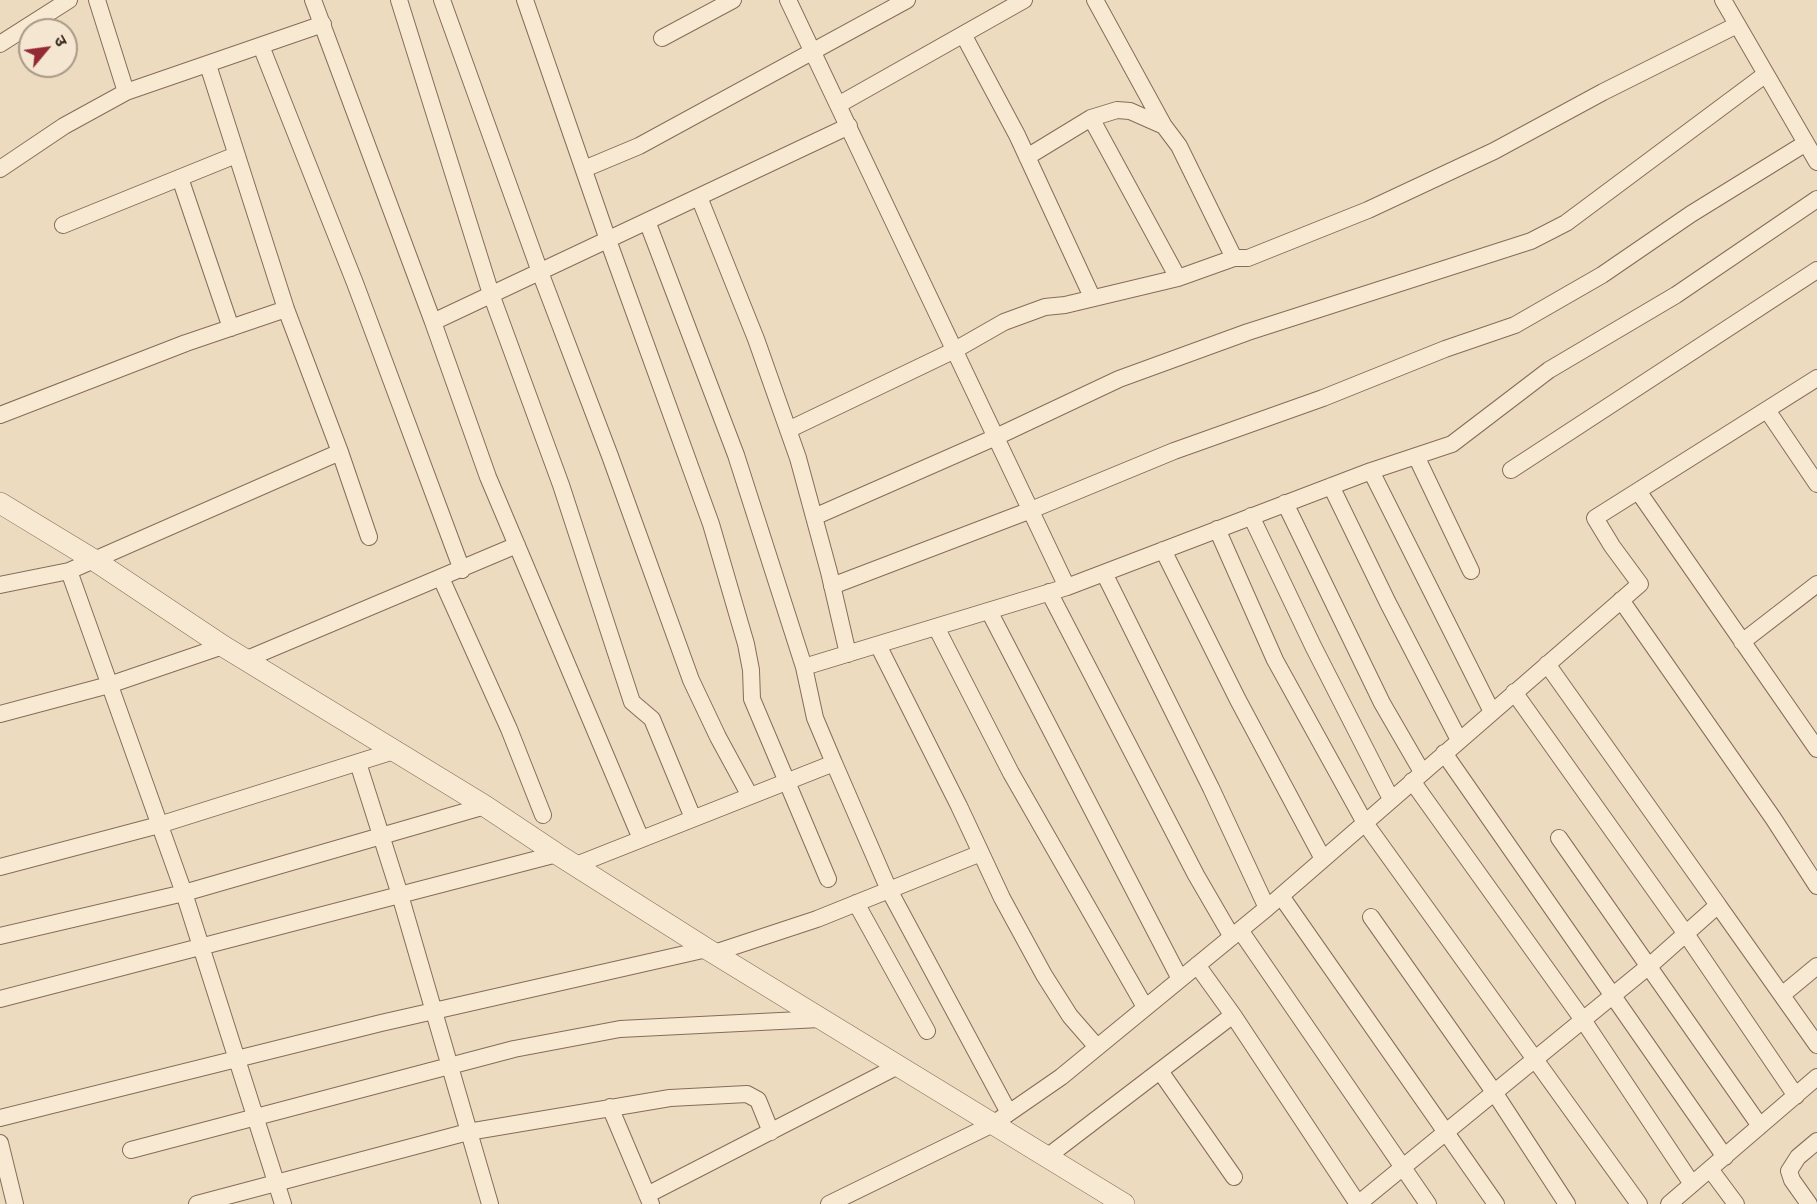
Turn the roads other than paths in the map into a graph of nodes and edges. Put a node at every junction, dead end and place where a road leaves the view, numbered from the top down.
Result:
1 (69, 0) edge
2 (98, 0) edge
3 (313, 0) edge
4 (399, 0) edge
5 (442, 0) edge
6 (525, 0) edge
7 (733, 0) edge
8 (788, 0) edge
9 (907, 0) edge
10 (1024, 0) edge
11 (1095, 0) edge
12 (1722, 0) edge
13 (323, 24) junction
14 (1737, 25) junction
15 (964, 36) junction
16 (662, 38) dead end
17 (0, 44) edge
18 (261, 46) junction
19 (813, 51) junction
20 (207, 65) junction
21 (1766, 74) junction
22 (126, 92) junction
23 (838, 105) junction
24 (1091, 118) junction
25 (849, 126) junction
26 (1164, 126) junction
27 (1806, 143) junction
28 (236, 155) junction
29 (1027, 157) junction
30 (1817, 162) edge
31 (0, 169) edge
32 (584, 169) junction
33 (180, 178) junction
34 (699, 197) junction
35 (1817, 199) edge
36 (647, 221) junction
37 (63, 225) dead end
38 (608, 240) junction
39 (1234, 258) junction
40 (1817, 270) edge
41 (540, 272) junction
42 (1178, 278) junction
43 (491, 294) junction
44 (1092, 297) junction
45 (286, 309) junction
46 (433, 322) junction
47 (231, 328) junction
48 (955, 350) junction
49 (1817, 378) edge
50 (1767, 410) junction
51 (0, 415) edge
52 (788, 430) junction
53 (996, 437) junction
54 (340, 452) junction
55 (1416, 456) junction
56 (1511, 470) dead end
57 (1371, 471) junction
58 (1817, 484) edge
59 (1331, 486) junction
60 (1638, 491) junction
61 (1285, 503) junction
62 (4, 508) edge
63 (1031, 510) junction
64 (1251, 516) junction
65 (814, 517) junction
66 (1217, 529) junction
67 (369, 537) dead end
68 (517, 545) junction
69 (1163, 550) junction
70 (94, 560) junction
71 (462, 570) junction
72 (69, 571) junction
73 (1471, 571) dead end
74 (1104, 573) junction
75 (441, 578) junction
76 (1817, 584) edge
77 (0, 585) edge
78 (832, 586) junction
79 (1067, 587) junction
80 (1049, 592) junction
81 (1621, 600) junction
82 (989, 610) junction
83 (936, 627) junction
84 (1742, 642) junction
85 (878, 645) junction
86 (223, 646) junction
87 (848, 654) junction
88 (247, 659) junction
89 (1547, 664) junction
90 (804, 667) junction
91 (109, 685) junction
92 (1514, 693) junction
93 (1492, 712) junction
94 (0, 714) edge
95 (1459, 740) junction
96 (1815, 740) edge
97 (397, 750) junction
98 (1444, 753) junction
99 (358, 763) junction
100 (834, 764) junction
101 (1417, 777) junction
102 (787, 781) junction
103 (750, 796) junction
104 (1391, 799) junction
105 (485, 806) junction
106 (543, 815) dead end
107 (693, 818) junction
108 (1365, 823) junction
109 (159, 825) junction
110 (381, 837) junction
111 (1558, 838) dead end
112 (641, 839) junction
113 (981, 853) junction
114 (566, 859) junction
115 (1323, 859) junction
116 (0, 867) edge
117 (828, 879) dead end
118 (1817, 886) edge
119 (889, 890) junction
120 (184, 893) junction
121 (400, 895) junction
122 (1281, 896) junction
123 (856, 903) junction
124 (1718, 905) junction
125 (1267, 908) junction
126 (1371, 917) dead end
127 (1236, 934) junction
128 (1686, 934) junction
129 (0, 936) edge
130 (201, 945) junction
131 (711, 951) junction
132 (1197, 965) junction
133 (1817, 966) edge
134 (1648, 967) junction
135 (1180, 979) junction
136 (1782, 995) junction
137 (1613, 996) junction
138 (0, 999) edge
139 (1145, 1007) junction
140 (432, 1011) junction
141 (1233, 1016) junction
142 (820, 1018) junction
143 (1583, 1020) junction
144 (927, 1031) dead end
145 (1817, 1045) edge
146 (1097, 1047) junction
147 (1535, 1059) junction
148 (238, 1060) junction
149 (450, 1066) junction
150 (898, 1066) junction
151 (1160, 1071) junction
152 (1815, 1084) edge
153 (1494, 1092) junction
154 (1796, 1096) junction
155 (609, 1107) junction
156 (0, 1118) edge
157 (255, 1119) junction
158 (1001, 1119) junction
159 (1760, 1126) junction
160 (1446, 1131) junction
161 (468, 1132) junction
162 (771, 1132) junction
163 (1817, 1141) edge
164 (0, 1143) edge
165 (131, 1150) dead end
166 (1047, 1157) junction
167 (1725, 1157) junction
168 (1403, 1167) junction
169 (1710, 1169) junction
170 (1234, 1177) dead end
171 (277, 1183) junction
172 (1692, 1184) junction
173 (649, 1200) edge
174 (15, 1204) edge
175 (197, 1204) edge
176 (283, 1204) edge
177 (490, 1204) edge
178 (829, 1204) edge
179 (1124, 1204) edge
180 (1358, 1204) edge
181 (1428, 1204) edge
182 (1496, 1204) edge
183 (1567, 1204) edge
184 (1639, 1204) edge
185 (1669, 1204) edge
186 (1736, 1204) edge
187 (1809, 1204) edge

1 - 17 street
2 - 22 street
3 - 13 street
4 - 43 street
5 - 41 street
6 - 32 street
7 - 16 street
8 - 19 street
9 - 19 street
10 - 15 street
11 - 26 street
12 - 14 street
13 - 18 street
13 - 46 street
14 - 21 street
14 - 39 street
15 - 23 street
15 - 29 street
18 - 20 street
18 - 71 street
19 - 23 street
19 - 32 street
20 - 22 street
20 - 28 street
21 - 27 street
21 - 53 street
22 - 31 street
23 - 25 street
24 - 26 street
24 - 29 street
24 - 42 street
25 - 34 street
25 - 48 street
26 - 39 street
27 - 30 street
27 - 63 street
28 - 33 street
28 - 45 street
29 - 44 street
32 - 38 street
33 - 37 street
33 - 47 street
34 - 36 street
34 - 52 street
35 - 55 street
36 - 38 street
36 - 90 street
38 - 41 street
38 - 102 street
39 - 42 street
40 - 56 street
41 - 43 street
41 - 103 street
42 - 44 street
43 - 46 street
43 - 107 street
44 - 48 street
45 - 47 street
45 - 54 street
46 - 68 street
47 - 51 street
48 - 52 street
48 - 53 street
49 - 50 street
50 - 58 street
50 - 60 street
52 - 65 street
53 - 63 street
53 - 65 street
54 - 67 street
54 - 70 street
55 - 57 street
55 - 73 street
57 - 59 street
57 - 93 street
59 - 61 street
59 - 95 street
60 - 81 street
60 - 84 street
61 - 64 street
61 - 101 street
62 - 70 street
63 - 78 street
63 - 79 street
64 - 66 street
64 - 104 street
65 - 78 street
66 - 69 street
66 - 108 street
68 - 71 street
68 - 112 street
69 - 74 street
69 - 115 street
70 - 72 street
70 - 86 street
71 - 75 street
72 - 77 street
72 - 91 street
74 - 79 street
74 - 125 street
75 - 88 street
75 - 106 street
76 - 84 street
78 - 87 street
79 - 80 street
80 - 82 street
80 - 127 street
81 - 89 street
81 - 118 street
82 - 83 street
82 - 135 street
83 - 85 street
83 - 139 street
84 - 96 street
85 - 87 street
85 - 113 street
86 - 88 street
86 - 91 street
87 - 90 street
88 - 97 street
89 - 92 street
89 - 124 street
90 - 100 street
91 - 94 street
91 - 109 street
92 - 93 street
92 - 128 street
93 - 95 street
95 - 98 street
97 - 99 street
97 - 105 street
98 - 101 street
98 - 137 street
99 - 109 street
99 - 110 street
100 - 102 street
100 - 119 street
101 - 104 street
101 - 143 street
102 - 103 street
102 - 117 street
103 - 107 street
104 - 108 street
105 - 110 street
105 - 114 street
107 - 112 street
108 - 115 street
108 - 147 street
109 - 116 street
109 - 120 street
110 - 120 street
110 - 121 street
111 - 134 street
112 - 114 street
113 - 119 street
113 - 146 street
114 - 121 street
114 - 131 street
115 - 122 street
119 - 123 street
119 - 158 street
120 - 129 street
120 - 130 street
121 - 130 street
121 - 140 street
122 - 125 street
122 - 160 street
123 - 131 street
123 - 144 street
124 - 128 street
124 - 136 street
125 - 127 street
126 - 153 street
127 - 132 street
127 - 168 street
128 - 134 street
128 - 154 street
130 - 138 street
130 - 148 street
131 - 140 street
131 - 142 street
132 - 135 street
132 - 141 street
133 - 136 street
134 - 137 street
134 - 159 street
135 - 139 street
136 - 145 street
137 - 143 street
137 - 167 street
139 - 146 street
140 - 148 street
140 - 149 street
141 - 151 street
141 - 180 street
142 - 149 street
142 - 150 street
143 - 147 street
143 - 172 street
146 - 158 street
147 - 153 street
147 - 184 street
148 - 156 street
148 - 157 street
149 - 157 street
149 - 161 street
150 - 158 street
150 - 162 street
151 - 166 street
151 - 170 street
152 - 154 street
153 - 160 street
153 - 183 street
154 - 159 street
155 - 161 street
155 - 162 street
155 - 173 street
157 - 165 street
157 - 171 street
158 - 166 street
158 - 178 street
159 - 167 street
160 - 168 street
160 - 182 street
161 - 171 street
161 - 177 street
162 - 173 street
163 - 187 street
164 - 174 street
166 - 179 street
167 - 169 street
168 - 180 street
168 - 181 street
169 - 172 street
169 - 186 street
171 - 175 street
171 - 176 street
172 - 185 street

